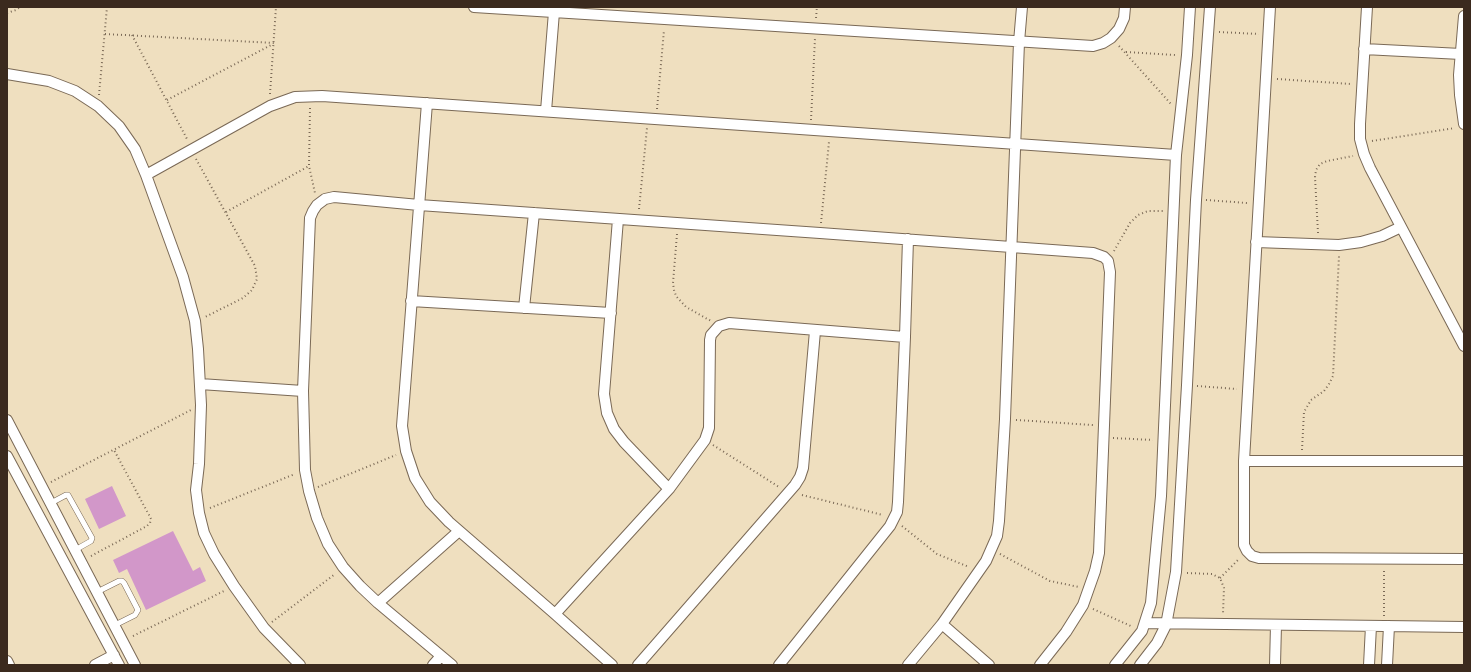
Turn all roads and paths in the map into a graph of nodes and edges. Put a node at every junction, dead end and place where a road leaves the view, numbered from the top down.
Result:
1 (20, 7) edge
2 (107, 7) edge
3 (276, 7) edge
4 (474, 7) edge
5 (817, 7) edge
6 (1022, 7) edge
7 (1125, 7) edge
8 (1190, 7) edge
9 (1210, 7) edge
10 (1270, 7) edge
11 (1367, 7) edge
12 (554, 12) junction
13 (7, 13) edge
14 (1464, 16) edge
15 (665, 19) junction
16 (816, 28) junction
17 (1208, 31) junction
18 (105, 34) junction
19 (132, 35) junction
20 (1268, 35) junction
21 (1111, 38) junction
22 (1019, 42) junction
23 (274, 43) junction
24 (1364, 48) junction
25 (1125, 52) junction
26 (1461, 54) junction
27 (1187, 55) junction
28 (7, 74) edge
29 (1266, 78) junction
30 (1362, 85) junction
31 (310, 97) junction
32 (167, 100) junction
33 (427, 103) junction
34 (98, 106) junction
35 (270, 106) junction
36 (546, 111) junction
37 (1180, 113) junction
38 (652, 119) junction
39 (1460, 126) edge
40 (811, 130) junction
41 (830, 131) junction
42 (1361, 143) junction
43 (1016, 144) junction
44 (192, 149) junction
45 (1364, 154) junction
46 (1176, 155) junction
47 (309, 166) junction
48 (146, 175) junction
49 (1196, 200) junction
50 (1258, 204) junction
51 (317, 205) junction
52 (419, 205) junction
53 (226, 212) junction
54 (1174, 212) junction
55 (534, 213) junction
56 (618, 219) junction
57 (638, 220) junction
58 (678, 223) junction
59 (1401, 227) junction
60 (820, 233) junction
61 (908, 240) junction
62 (1256, 242) junction
63 (1319, 244) junction
64 (1339, 245) junction
65 (1012, 247) junction
66 (1108, 261) junction
67 (411, 302) junction
68 (524, 308) junction
69 (611, 313) junction
70 (195, 321) junction
71 (719, 326) junction
72 (815, 331) junction
73 (905, 336) junction
74 (1464, 346) edge
75 (200, 384) junction
76 (1188, 385) junction
77 (1248, 390) junction
78 (303, 391) junction
79 (201, 405) junction
80 (1005, 419) junction
81 (8, 426) edge
82 (1104, 426) junction
83 (1104, 438) junction
84 (705, 440) junction
85 (1164, 441) junction
86 (114, 450) junction
87 (406, 451) junction
88 (7, 456) edge
89 (1244, 461) junction
90 (1302, 461) junction
91 (1464, 461) edge
92 (305, 470) junction
93 (42, 487) junction
94 (669, 489) junction
95 (309, 491) junction
96 (789, 491) junction
97 (51, 503) junction
98 (199, 513) junction
99 (894, 521) junction
100 (459, 531) junction
101 (75, 550) junction
102 (992, 550) junction
103 (1247, 551) junction
104 (1384, 559) junction
105 (1464, 559) edge
106 (81, 561) junction
107 (344, 567) junction
108 (979, 571) junction
109 (1176, 572) junction
110 (1220, 578) junction
111 (234, 586) junction
112 (1089, 589) junction
113 (97, 592) junction
114 (378, 603) junction
115 (1083, 605) junction
116 (556, 614) junction
117 (942, 624) junction
118 (115, 625) junction
119 (1166, 625) junction
120 (1222, 625) junction
121 (1276, 625) junction
122 (1371, 626) junction
123 (1386, 626) junction
124 (1144, 627) junction
125 (1464, 627) edge
126 (264, 628) junction
127 (123, 641) junction
128 (114, 655) junction
129 (441, 656) junction
130 (7, 661) edge
131 (297, 664) edge
132 (9, 665) edge
133 (95, 665) edge
134 (119, 665) edge
135 (135, 665) edge
136 (433, 665) edge
137 (452, 665) edge
138 (612, 665) edge
139 (638, 665) edge
140 (779, 665) edge
141 (908, 665) edge
142 (990, 665) edge
143 (1040, 665) edge
144 (1116, 665) edge
145 (1140, 665) edge
146 (1275, 665) edge
147 (1369, 665) edge
148 (1386, 665) edge

1 - 13 path
2 - 18 path
3 - 23 path
4 - 12 street
5 - 16 path
6 - 22 street
7 - 21 street
8 - 27 street
9 - 17 street
10 - 20 street
11 - 24 street
12 - 15 street
12 - 36 street
14 - 26 street
15 - 16 street
15 - 38 path
16 - 22 street
16 - 40 path
17 - 20 path
17 - 49 street
18 - 19 path
18 - 34 path
19 - 23 path
19 - 32 path
20 - 29 street
21 - 22 street
21 - 25 path
22 - 43 street
23 - 32 path
23 - 35 path
24 - 26 street
24 - 30 street
25 - 27 path
25 - 37 path
26 - 39 street
27 - 37 street
28 - 34 street
29 - 30 path
29 - 50 street
30 - 42 street
31 - 33 street
31 - 35 street
31 - 47 path
32 - 44 path
33 - 36 street
33 - 52 street
34 - 48 street
35 - 44 street
36 - 38 street
37 - 46 street
38 - 40 street
38 - 57 path
39 - 42 path
40 - 41 street
41 - 43 street
41 - 60 path
42 - 45 street
43 - 46 street
43 - 65 street
44 - 48 street
44 - 53 path
45 - 59 street
45 - 63 path
46 - 54 street
47 - 51 path
47 - 53 path
48 - 70 street
49 - 50 path
49 - 76 street
50 - 62 street
51 - 52 street
51 - 78 street
52 - 55 street
52 - 67 street
53 - 70 path
54 - 66 path
54 - 85 street
55 - 56 street
55 - 68 street
56 - 57 street
56 - 69 street
57 - 58 street
58 - 60 street
58 - 71 path
59 - 64 street
59 - 74 street
60 - 61 street
61 - 65 street
61 - 73 street
62 - 63 street
62 - 77 street
63 - 64 street
64 - 90 path
65 - 66 street
65 - 80 street
66 - 82 street
67 - 68 street
67 - 87 street
68 - 69 street
69 - 94 street
70 - 75 street
71 - 72 street
71 - 84 street
72 - 73 street
72 - 96 street
73 - 99 street
75 - 78 street
75 - 79 street
76 - 77 path
76 - 109 street
77 - 89 street
78 - 92 street
79 - 86 path
79 - 98 street
80 - 82 path
80 - 102 street
81 - 93 street
82 - 83 street
83 - 85 path
83 - 112 street
84 - 94 street
84 - 96 path
85 - 124 street
86 - 93 path
86 - 106 path
87 - 95 path
87 - 100 street
88 - 128 street
89 - 90 street
89 - 103 street
90 - 91 street
92 - 95 street
92 - 98 path
93 - 97 street
94 - 116 street
95 - 107 street
96 - 99 path
96 - 139 street
97 - 101 street
97 - 101 lane
98 - 111 street
99 - 108 path
99 - 140 street
100 - 114 street
100 - 116 street
101 - 106 street
102 - 108 street
102 - 112 path
103 - 104 street
103 - 110 path
104 - 105 street
104 - 123 path
106 - 113 street
107 - 114 street
107 - 126 path
108 - 117 street
109 - 110 path
109 - 119 street
110 - 120 path
111 - 126 street
111 - 127 path
112 - 115 street
113 - 118 street
113 - 118 lane
114 - 129 street
115 - 124 path
115 - 143 street
116 - 138 street
117 - 141 street
117 - 142 street
118 - 127 street
119 - 120 street
119 - 124 street
119 - 145 street
120 - 121 street
121 - 122 street
121 - 146 street
122 - 123 street
122 - 147 street
123 - 125 street
123 - 148 street
124 - 144 street
126 - 131 street
127 - 135 street
128 - 133 street
128 - 134 street
129 - 136 street
129 - 137 street
130 - 132 street

